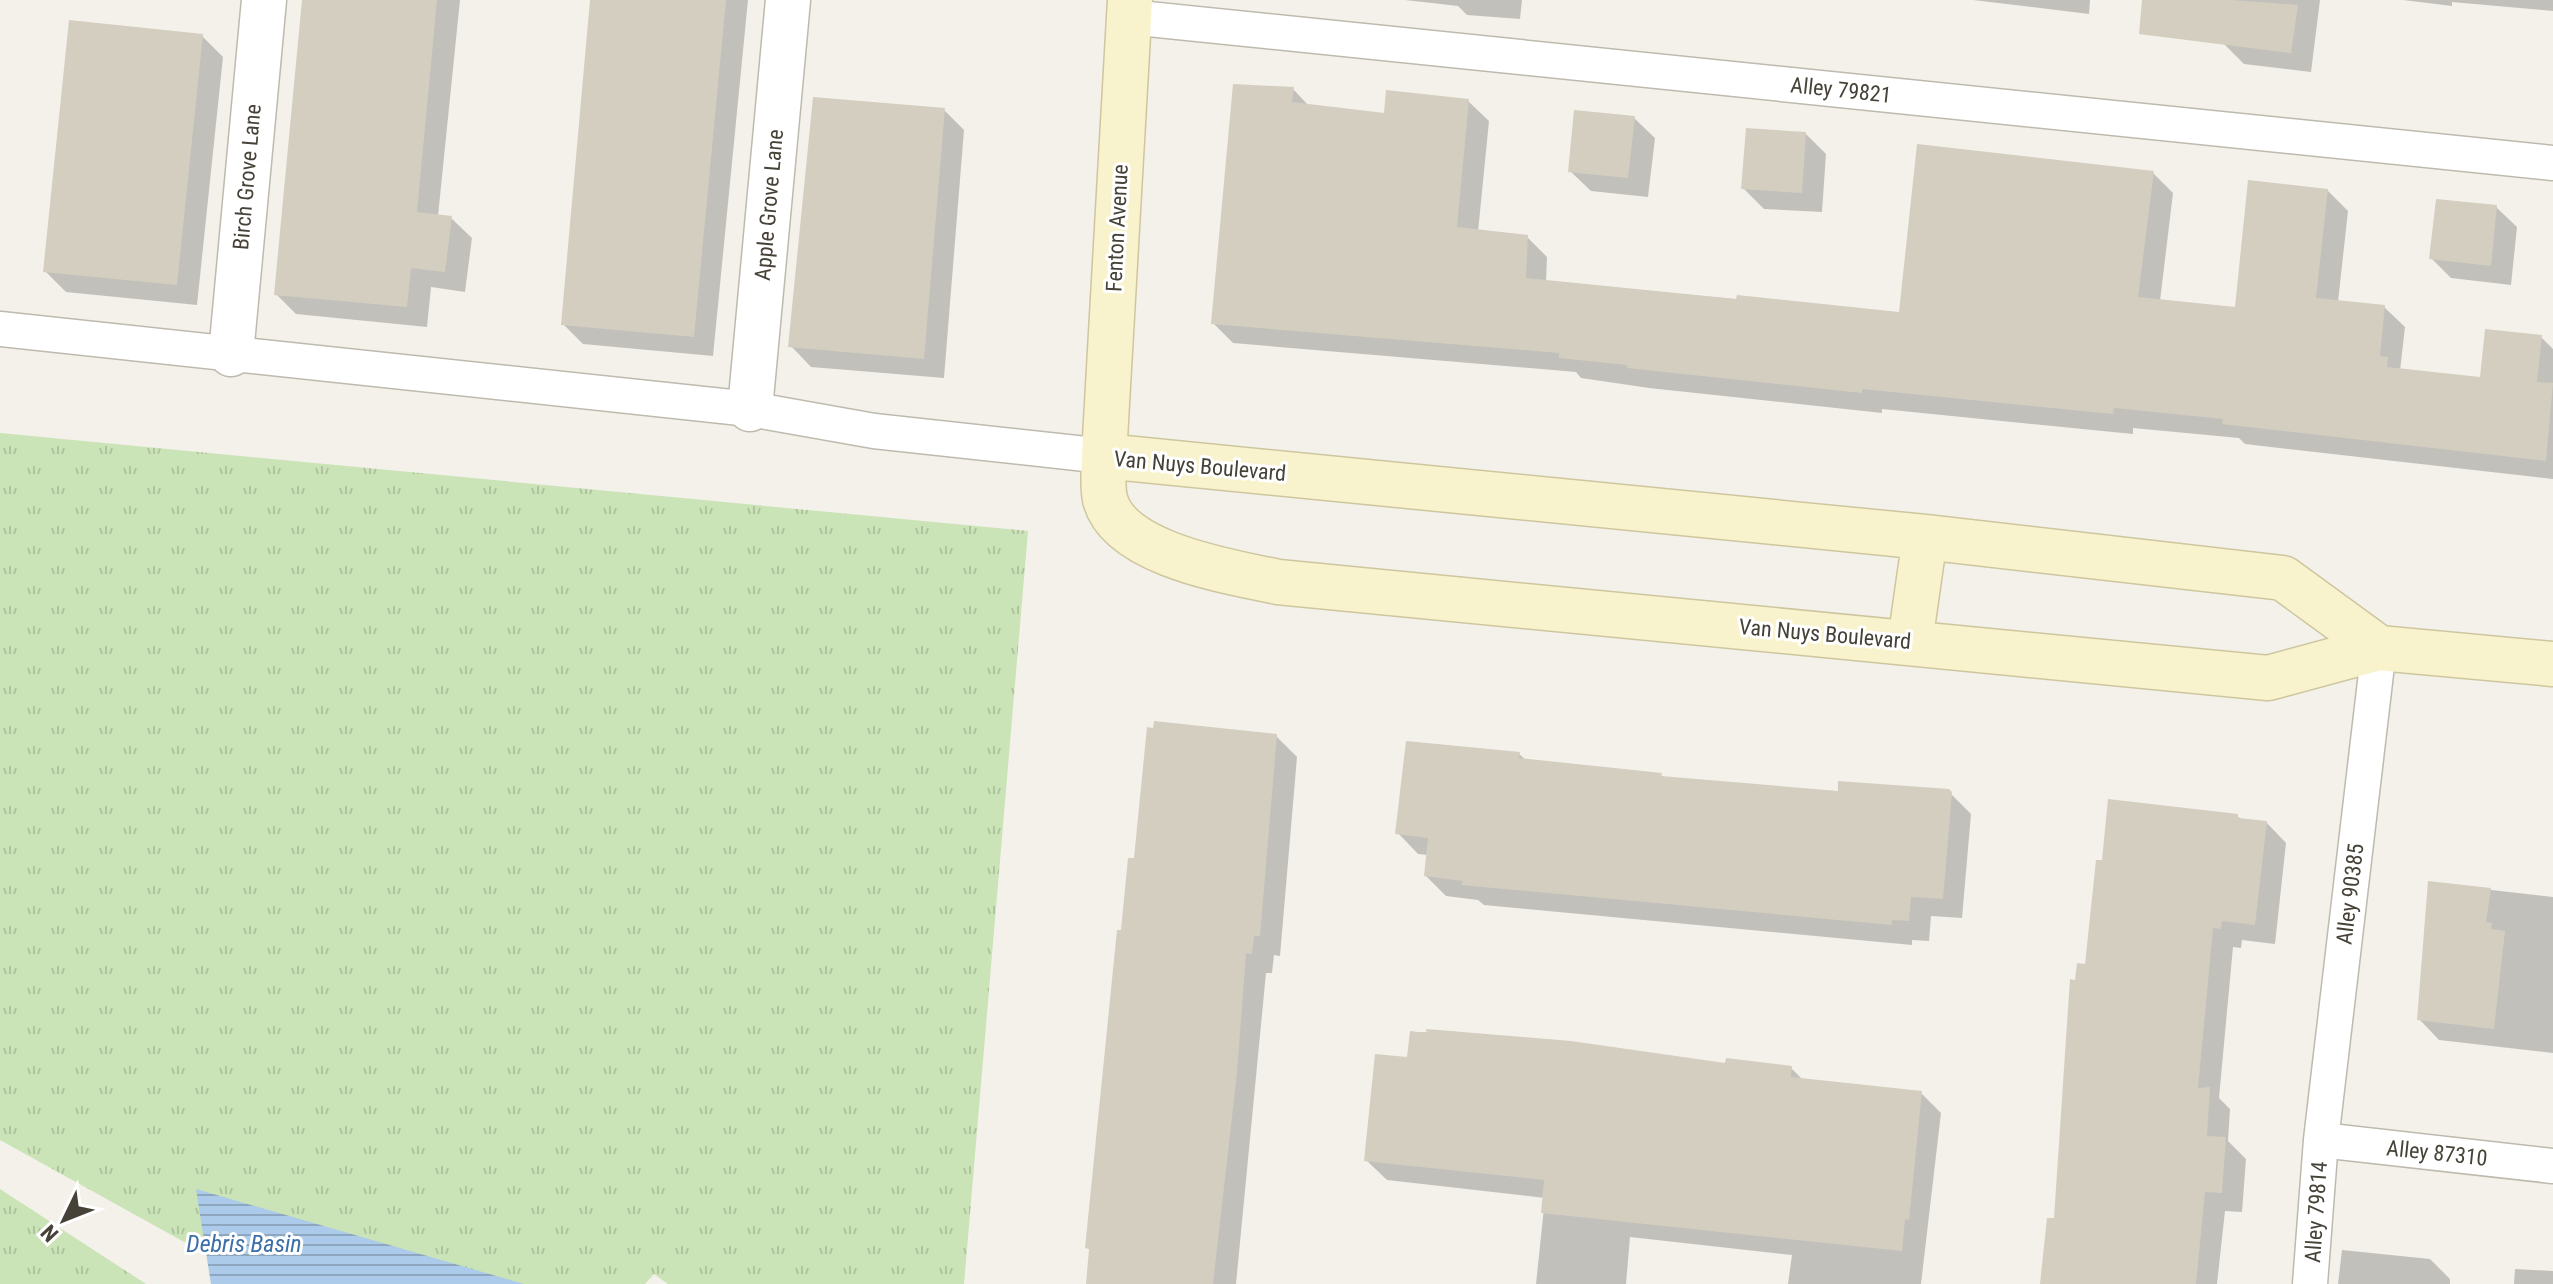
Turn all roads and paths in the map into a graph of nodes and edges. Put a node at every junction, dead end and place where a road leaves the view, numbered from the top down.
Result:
1 (264, 0) edge
2 (788, 0) edge
3 (1130, 8) edge
4 (2553, 163) edge
5 (0, 329) edge
6 (231, 354) junction
7 (750, 409) junction
8 (1104, 456) junction
9 (1925, 537) junction
10 (1910, 642) junction
11 (2379, 648) junction
12 (2553, 664) edge
13 (2321, 1140) junction
14 (2553, 1166) edge
15 (2310, 1284) edge

1 - 6 street, Birch Grove Lane
2 - 7 street, Apple Grove Lane
3 - 4 lane, Alley 79821
3 - 8 street, Fenton Avenue
5 - 6 lane
6 - 7 lane
7 - 8 lane
8 - 9 street, Van Nuys Boulevard
8 - 10 street, Van Nuys Boulevard
9 - 10 street
9 - 11 street, Van Nuys Boulevard
10 - 11 street, Van Nuys Boulevard
11 - 12 street, Van Nuys Boulevard
11 - 13 lane, Alley 90385
13 - 14 lane, Alley 87310
13 - 15 lane, Alley 79814

